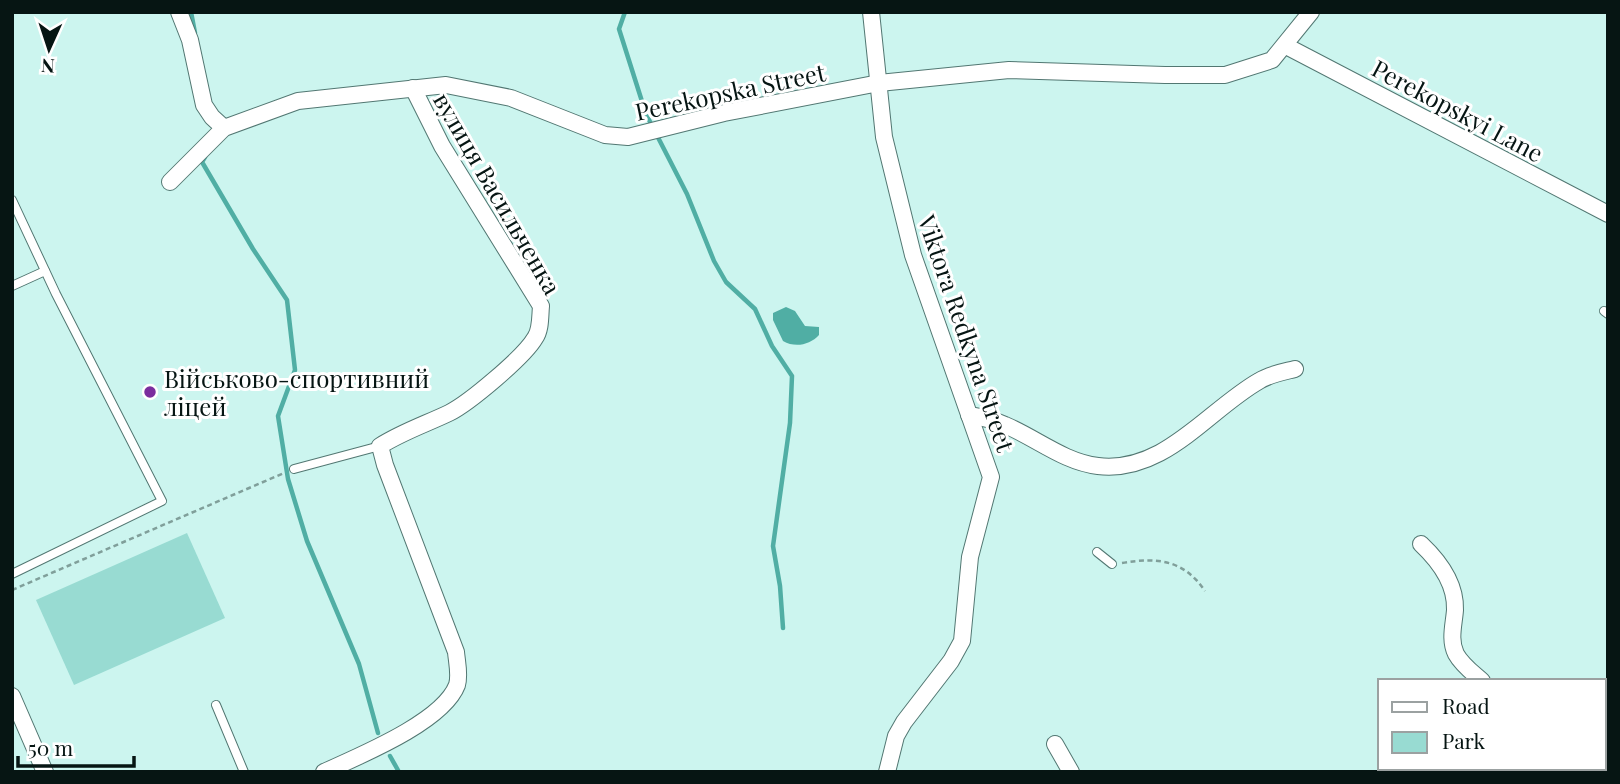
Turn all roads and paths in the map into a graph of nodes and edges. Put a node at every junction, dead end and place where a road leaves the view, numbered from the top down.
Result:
1 (179, 12) edge
2 (871, 12) edge
3 (1311, 12) edge
4 (1286, 46) junction
5 (878, 83) junction
6 (413, 88) junction
7 (224, 128) junction
8 (170, 182) dead end
9 (12, 200) edge
10 (1608, 214) edge
11 (45, 271) junction
12 (12, 286) edge
13 (1295, 369) dead end
14 (970, 415) junction
15 (380, 446) junction
16 (294, 469) joint
17 (1421, 544) dead end
18 (1097, 552) dead end
19 (1112, 564) joint
20 (12, 574) edge
21 (12, 590) edge
22 (1205, 591) dead end
23 (1480, 679) edge
24 (12, 696) edge
25 (216, 705) dead end
26 (1055, 744) dead end
27 (45, 772) edge
28 (244, 772) edge
29 (324, 772) edge
30 (887, 772) edge
31 (1071, 772) edge

1 - 7 street
2 - 5 street, Viktora Redkyna Street
3 - 4 street, Perekopska Street
4 - 5 street, Perekopska Street
4 - 10 street, Perekopskyi Lane
5 - 6 street, Perekopska Street
5 - 14 street, Viktora Redkyna Street
6 - 7 street, Perekopska Street
6 - 15 street, вулиця Васильченка
7 - 8 street, Perekopska Street
9 - 11 lane
11 - 12 lane
11 - 20 lane
13 - 14 street
14 - 30 street, Viktora Redkyna Street
15 - 16 lane
15 - 29 street
16 - 21 path
17 - 23 street
18 - 19 lane
19 - 22 path
24 - 27 street
25 - 28 lane
26 - 31 street

